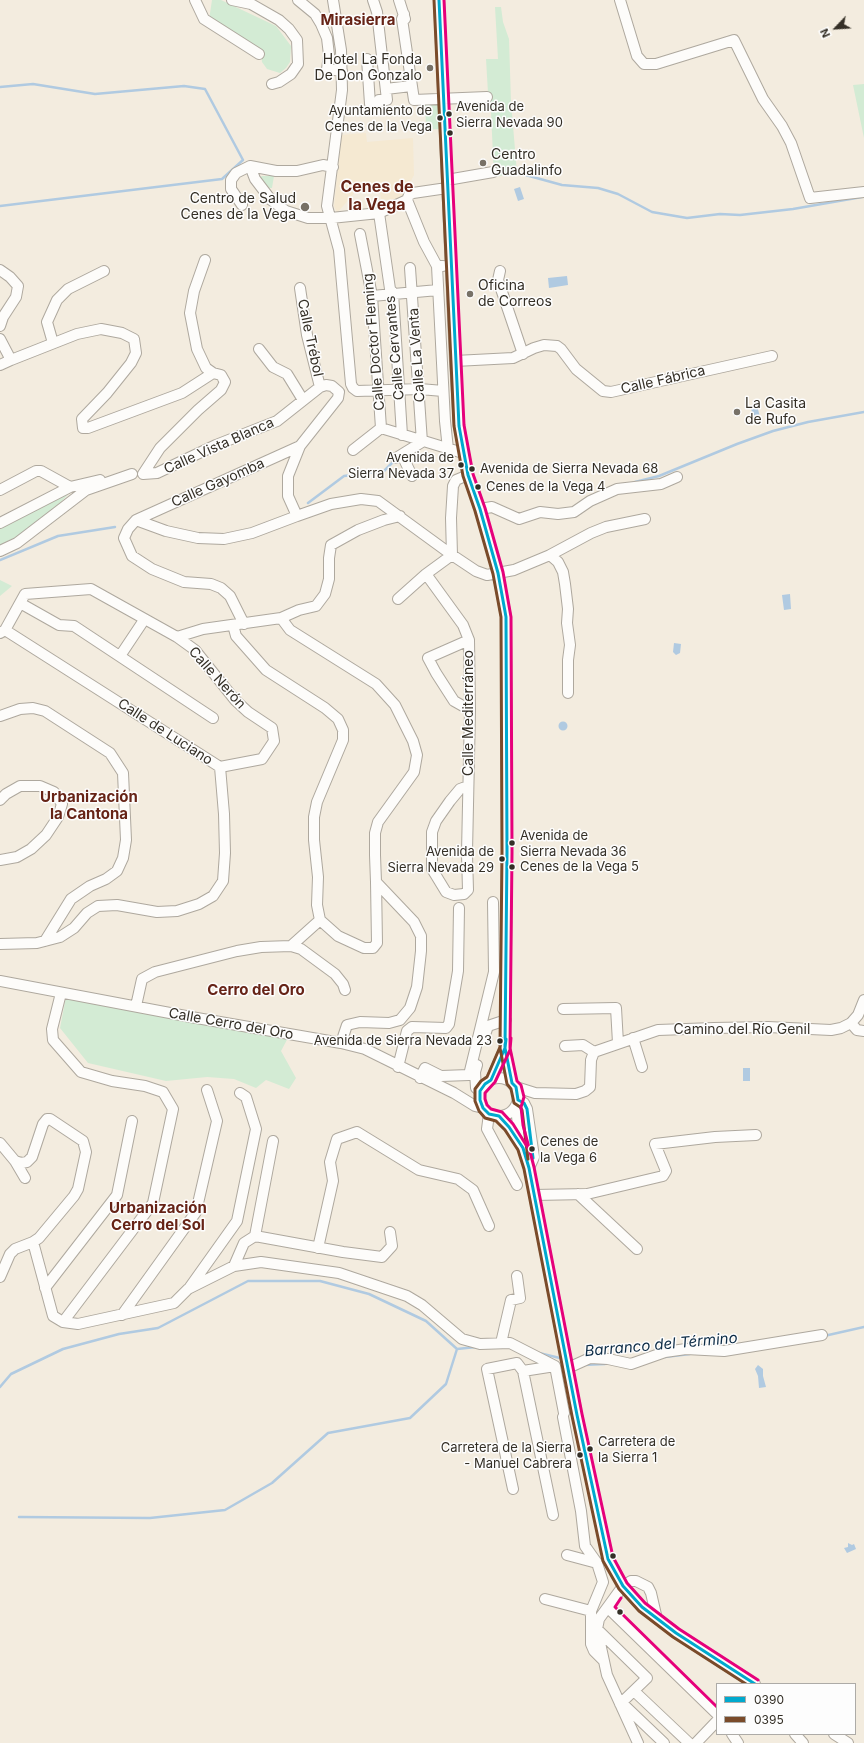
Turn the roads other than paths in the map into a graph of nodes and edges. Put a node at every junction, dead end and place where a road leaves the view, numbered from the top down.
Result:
1 (197, 0) edge
2 (232, 0) edge
3 (298, 0) edge
4 (333, 0) edge
5 (372, 0) edge
6 (399, 0) edge
7 (439, 0) edge
8 (620, 0) edge
9 (404, 14) junction
10 (259, 54) dead end
11 (367, 59) dead end
12 (342, 71) junction
13 (272, 84) dead end
14 (411, 86) junction
15 (386, 89) junction
16 (487, 97) dead end
17 (420, 100) junction
18 (444, 100) junction
19 (250, 166) junction
20 (333, 167) junction
21 (493, 172) dead end
22 (447, 184) junction
23 (864, 192) edge
24 (407, 200) junction
25 (242, 205) dead end
26 (379, 213) junction
27 (331, 218) junction
28 (360, 234) dead end
29 (206, 260) dead end
30 (437, 266) junction
31 (451, 266) junction
32 (410, 268) dead end
33 (0, 270) edge
34 (104, 271) dead end
35 (500, 271) dead end
36 (300, 288) dead end
37 (438, 290) junction
38 (412, 292) junction
39 (393, 293) junction
40 (372, 296) junction
41 (0, 326) edge
42 (0, 339) edge
43 (53, 343) junction
44 (259, 349) dead end
45 (523, 354) junction
46 (772, 356) dead end
47 (11, 360) junction
48 (455, 361) junction
49 (0, 364) edge
50 (213, 373) junction
51 (320, 387) junction
52 (379, 389) junction
53 (400, 389) junction
54 (420, 389) junction
55 (444, 391) junction
56 (303, 400) junction
57 (381, 428) junction
58 (402, 435) junction
59 (422, 442) junction
60 (300, 446) junction
61 (448, 449) junction
62 (353, 450) dead end
63 (464, 454) junction
64 (132, 474) junction
65 (144, 474) junction
66 (468, 475) junction
67 (412, 476) dead end
68 (677, 477) dead end
69 (70, 487) junction
70 (0, 490) edge
71 (480, 509) junction
72 (297, 516) junction
73 (400, 516) junction
74 (645, 518) dead end
75 (136, 520) junction
76 (0, 523) edge
77 (0, 551) edge
78 (550, 555) junction
79 (452, 556) junction
80 (498, 573) junction
81 (426, 574) junction
82 (398, 599) dead end
83 (20, 603) junction
84 (281, 618) junction
85 (144, 620) junction
86 (244, 624) junction
87 (233, 625) junction
88 (3, 631) edge
89 (177, 637) junction
90 (468, 640) junction
91 (120, 656) junction
92 (568, 693) dead end
93 (470, 710) junction
94 (0, 716) edge
95 (213, 718) dead end
96 (220, 767) junction
97 (468, 786) junction
98 (0, 800) edge
99 (0, 860) edge
100 (376, 882) junction
101 (493, 902) dead end
102 (459, 908) dead end
103 (320, 920) junction
104 (44, 941) junction
105 (0, 944) edge
106 (291, 946) junction
107 (0, 981) edge
108 (345, 990) dead end
109 (61, 993) junction
110 (864, 1000) edge
111 (136, 1006) junction
112 (563, 1009) dead end
113 (506, 1020) junction
114 (851, 1023) junction
115 (864, 1032) edge
116 (633, 1038) junction
117 (341, 1043) junction
118 (618, 1043) junction
119 (565, 1046) dead end
120 (505, 1048) junction
121 (594, 1052) junction
122 (398, 1067) junction
123 (642, 1067) dead end
124 (420, 1078) junction
125 (491, 1080) junction
126 (514, 1085) junction
127 (207, 1090) dead end
128 (480, 1092) junction
129 (240, 1093) dead end
130 (454, 1093) junction
131 (535, 1093) junction
132 (518, 1101) junction
133 (490, 1113) junction
134 (132, 1121) dead end
135 (756, 1135) dead end
136 (273, 1141) dead end
137 (0, 1143) edge
138 (523, 1148) junction
139 (15, 1161) junction
140 (529, 1168) junction
141 (25, 1178) dead end
142 (517, 1185) dead end
143 (578, 1194) junction
144 (534, 1195) junction
145 (489, 1226) dead end
146 (390, 1232) dead end
147 (255, 1236) junction
148 (33, 1242) junction
149 (318, 1248) junction
150 (637, 1249) dead end
151 (234, 1266) junction
152 (517, 1276) dead end
153 (0, 1277) edge
154 (45, 1288) junction
155 (188, 1289) junction
156 (122, 1315) junction
157 (63, 1322) junction
158 (822, 1334) dead end
159 (501, 1343) junction
160 (555, 1366) junction
161 (568, 1368) junction
162 (523, 1371) junction
163 (513, 1489) dead end
164 (553, 1515) dead end
165 (567, 1555) dead end
166 (597, 1563) junction
167 (623, 1586) junction
168 (545, 1599) dead end
169 (608, 1608) junction
170 (591, 1611) junction
171 (657, 1619) junction
172 (597, 1629) junction
173 (603, 1660) junction
174 (753, 1683) edge
175 (634, 1690) junction
176 (621, 1704) junction
177 (716, 1713) edge
178 (716, 1722) edge
179 (797, 1735) edge
180 (836, 1735) edge
181 (700, 1742) edge
182 (638, 1743) edge
183 (664, 1743) edge
184 (689, 1743) edge
185 (803, 1743) edge
186 (848, 1743) edge

1 - 10 street
2 - 13 street
3 - 12 street
4 - 12 street
5 - 15 street
6 - 9 street
7 - 18 street
8 - 23 street
9 - 14 street
9 - 17 street
11 - 15 street
12 - 20 street
14 - 15 street
14 - 17 street
16 - 18 street
17 - 18 street
18 - 22 street
19 - 20 street
19 - 25 street
19 - 27 street
20 - 27 street
21 - 22 street
22 - 24 street
22 - 31 street
24 - 26 street
24 - 30 street
26 - 27 street
26 - 39 street, Calle Cervantes
27 - 52 street
28 - 40 street, Calle Doctor Fleming
29 - 50 street
30 - 31 street
30 - 37 street
31 - 48 street
32 - 38 street, Calle La Venta
33 - 41 street
34 - 43 street
35 - 45 street
36 - 51 street, Calle Trébol
37 - 38 street
37 - 55 street
38 - 39 street
38 - 54 street, Calle La Venta
39 - 40 street
39 - 53 street, Calle Cervantes
40 - 52 street, Calle Doctor Fleming
42 - 47 street
43 - 47 street
43 - 50 street
44 - 56 street
45 - 46 street, Calle Fábrica
45 - 48 street, Calle Fábrica
47 - 49 street
48 - 63 street
50 - 65 street, Calle Vista Blanca
51 - 56 street, Calle Vista Blanca
51 - 60 street
52 - 53 street
52 - 57 street, Calle Doctor Fleming
53 - 54 street
53 - 58 street, Calle Cervantes
54 - 55 street
54 - 59 street, Calle La Venta
55 - 61 street
56 - 65 street, Calle Vista Blanca
57 - 58 street
57 - 62 street
58 - 59 street
59 - 61 street
59 - 67 street
60 - 72 street
60 - 75 street, Calle Gayomba
61 - 63 street
63 - 66 street
64 - 65 street
64 - 69 street
64 - 77 street
66 - 71 street
66 - 79 street
68 - 71 street
69 - 70 street
69 - 76 street
71 - 80 street
72 - 73 street
72 - 75 street
73 - 79 street
73 - 84 street
74 - 78 street
75 - 86 street
78 - 80 street
78 - 92 street
79 - 80 street
79 - 81 street
80 - 113 street
81 - 82 street
81 - 90 street
83 - 85 street, Calle Nerón
83 - 88 street
83 - 91 street
84 - 86 street
84 - 100 street
85 - 89 street, Calle Nerón
85 - 91 street
86 - 87 street
87 - 89 street
87 - 103 street
88 - 96 street, Calle de Luciano
89 - 96 street, Calle Nerón
90 - 93 street, Calle Mediterráneo
90 - 93 street
91 - 95 street
93 - 97 street, Calle Mediterráneo
94 - 104 street
96 - 104 street, Calle de Luciano
97 - 97 street, Calle Mediterráneo
98 - 99 street
100 - 103 street
100 - 117 street
101 - 124 street
102 - 122 street
103 - 106 street
104 - 105 street, Calle de Luciano
106 - 108 street
106 - 111 street
107 - 109 street, Calle Cerro del Oro
109 - 111 street, Calle Cerro del Oro
109 - 157 street
110 - 114 street
111 - 117 street, Calle Cerro del Oro
112 - 118 street
113 - 120 street
113 - 128 street
114 - 115 street
114 - 116 street, Camino del Río Genil
116 - 118 street, Camino del Río Genil
116 - 123 street
117 - 122 street, Calle Cerro del Oro
118 - 121 street, Camino del Río Genil
119 - 121 street
120 - 125 street
120 - 126 street
121 - 131 street
122 - 124 street, Calle Cerro del Oro
124 - 130 street, Calle Cerro del Oro
125 - 126 street
125 - 128 street
126 - 131 street
126 - 132 street
127 - 156 street
128 - 130 street, Calle Cerro del Oro
128 - 133 street
129 - 155 street
130 - 133 street, Calle Cerro del Oro
131 - 132 street
132 - 133 street
132 - 138 street
132 - 140 street
133 - 138 street
133 - 142 street
134 - 154 street
135 - 143 street
136 - 147 street
137 - 139 street
138 - 140 street
139 - 141 street
139 - 148 street
140 - 144 street
143 - 144 street
143 - 150 street
144 - 161 street
145 - 149 street
146 - 149 street
147 - 149 street
147 - 151 street
148 - 153 street
148 - 154 street
151 - 155 street
151 - 159 street
152 - 159 street
154 - 157 street
155 - 156 street
156 - 157 street
158 - 161 street
159 - 160 street
160 - 161 street
160 - 162 street
160 - 166 street
161 - 167 street
162 - 163 street
162 - 164 street
165 - 166 street
166 - 170 street
167 - 169 street
167 - 171 street
167 - 171 street
168 - 170 street
169 - 172 street
169 - 177 street
170 - 173 street
171 - 174 street
172 - 173 street
172 - 175 street
173 - 176 street
175 - 176 street
175 - 184 street
176 - 182 street
176 - 183 street
178 - 181 street
179 - 185 street
180 - 186 street

